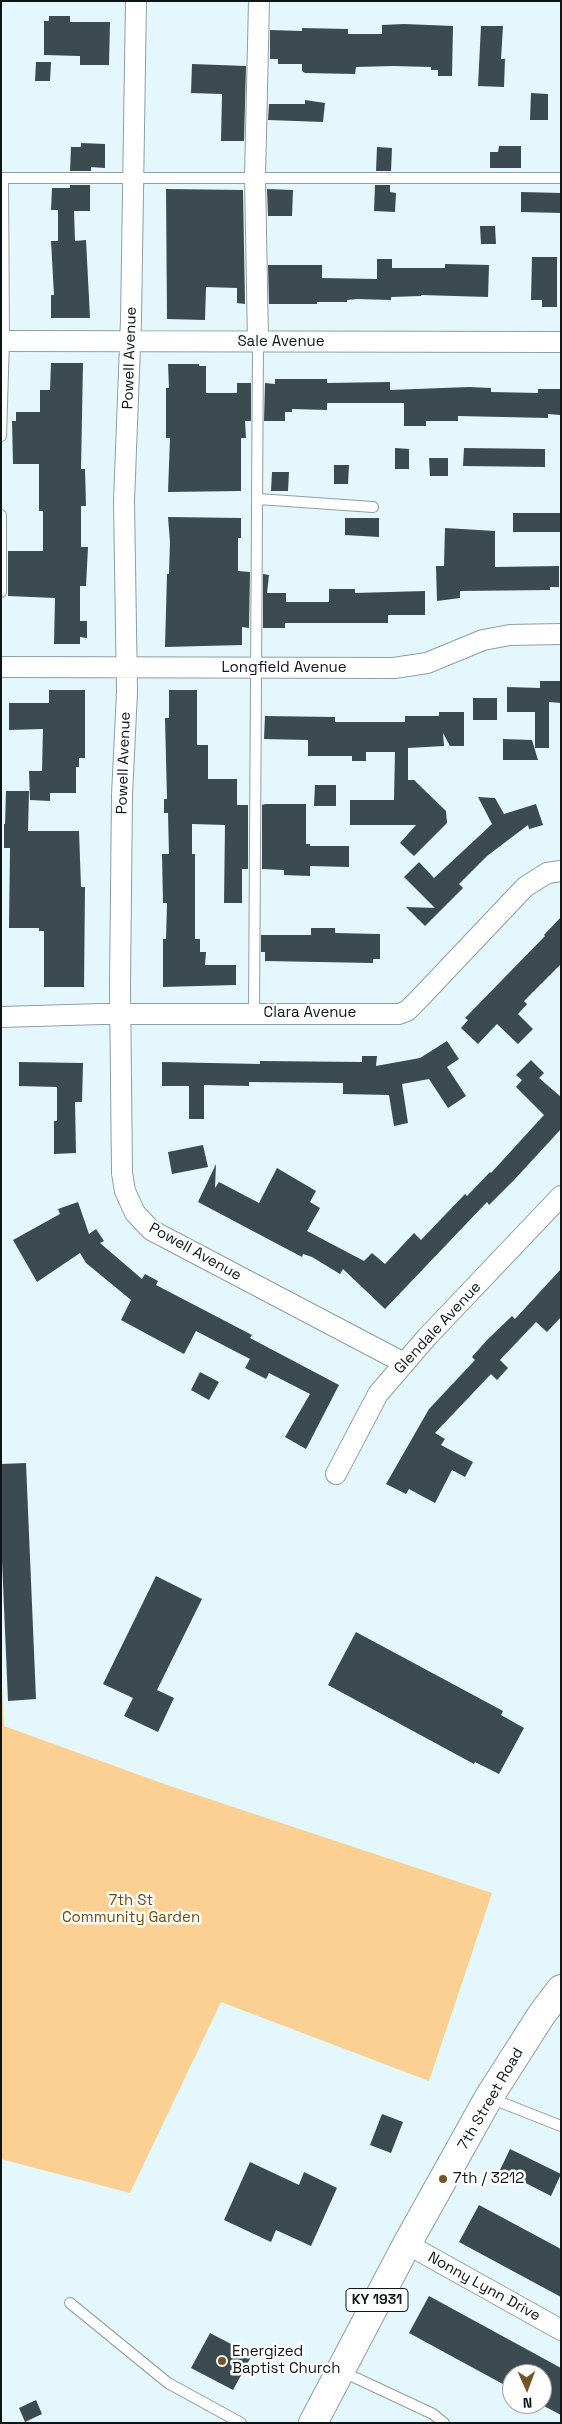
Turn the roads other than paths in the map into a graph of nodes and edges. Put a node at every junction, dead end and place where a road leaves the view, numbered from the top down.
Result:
1 (136, 1) edge
2 (260, 1) edge
3 (255, 177) junction
4 (2, 178) edge
5 (134, 178) junction
6 (561, 178) edge
7 (3, 341) edge
8 (130, 341) junction
9 (258, 342) junction
10 (561, 342) edge
11 (1, 436) edge
12 (258, 499) junction
13 (373, 506) dead end
14 (1, 515) edge
15 (1, 592) edge
16 (561, 634) edge
17 (1, 667) edge
18 (127, 667) junction
19 (256, 668) junction
20 (561, 871) edge
21 (254, 1013) junction
22 (121, 1014) junction
23 (1, 1016) edge
24 (561, 1196) edge
25 (404, 1363) junction
26 (336, 1474) dead end
27 (561, 1989) edge
28 (489, 2097) junction
29 (561, 2126) edge
30 (407, 2244) junction
31 (70, 2303) dead end
32 (561, 2330) edge
33 (340, 2370) junction
34 (443, 2422) edge
35 (241, 2423) edge
36 (313, 2423) edge

1 - 5 street, Powell Avenue
2 - 3 street
3 - 5 lane
3 - 6 lane
3 - 9 street
4 - 5 lane
4 - 7 lane
5 - 8 street, Powell Avenue
7 - 8 street, Sale Avenue
7 - 11 lane
8 - 9 street, Sale Avenue
8 - 18 street, Powell Avenue
9 - 10 street, Sale Avenue
9 - 12 lane
12 - 13 lane
12 - 19 lane
14 - 15 lane
16 - 19 street, Longfield Avenue
17 - 18 street, Longfield Avenue
18 - 19 street, Longfield Avenue
18 - 22 street, Powell Avenue
19 - 21 lane
20 - 21 street, Clara Avenue
21 - 22 street, Clara Avenue
22 - 23 street, Clara Avenue
22 - 25 street, Powell Avenue
24 - 25 street, Glendale Avenue
25 - 26 street, Glendale Avenue
27 - 28 main road, 7th Street Road / KY 1931
28 - 29 lane
28 - 30 main road, 7th Street Road / KY 1931
30 - 32 street, Nonny Lynn Drive
30 - 33 main road, 7th Street Road / KY 1931
31 - 35 lane
33 - 34 lane
33 - 36 main road, 7th Street Road / KY 1931

